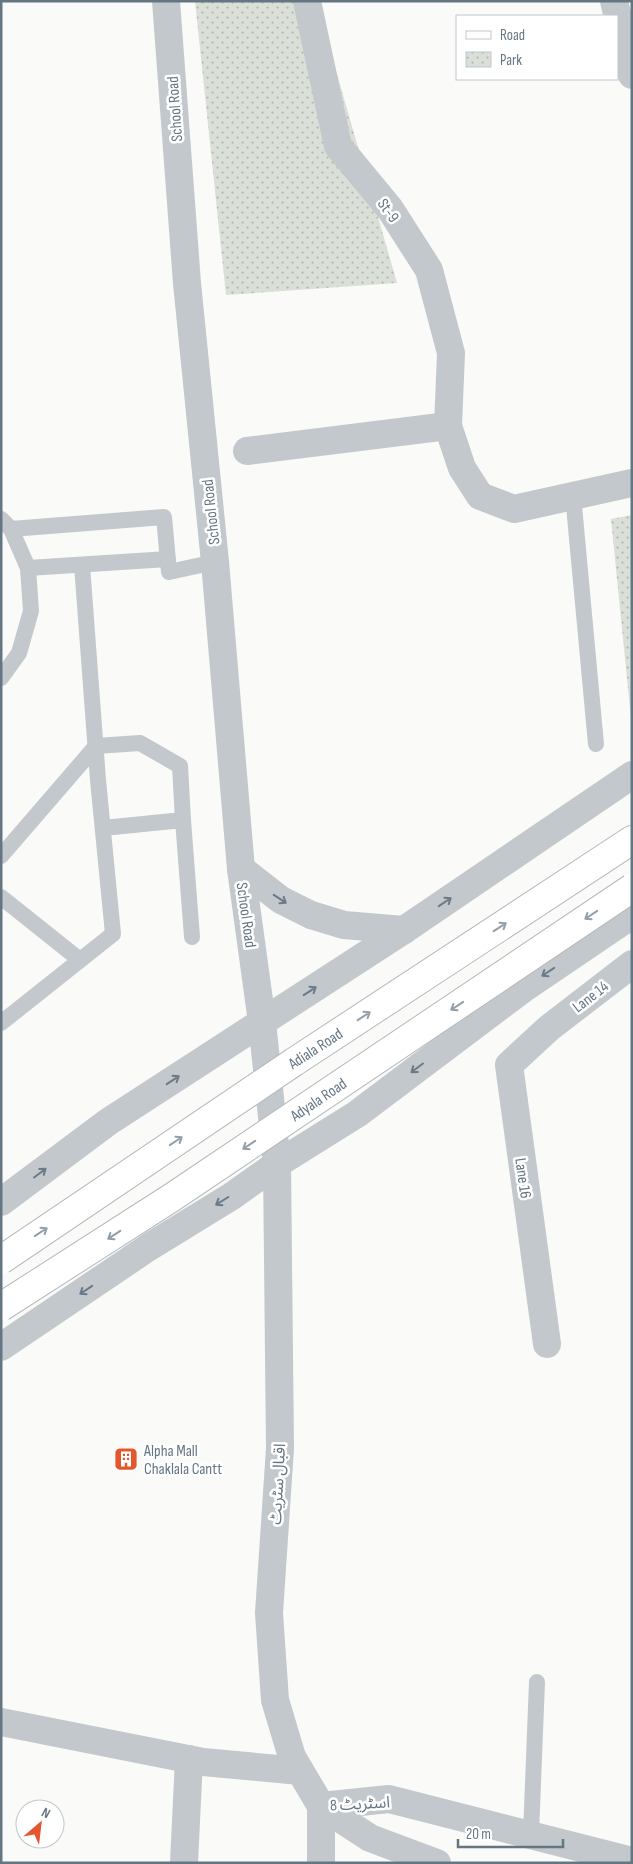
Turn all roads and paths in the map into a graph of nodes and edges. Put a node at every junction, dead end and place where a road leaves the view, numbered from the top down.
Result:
1 (166, 1) edge
2 (307, 1) edge
3 (614, 1) edge
4 (617, 15) edge
5 (618, 17) edge
6 (632, 75) edge
7 (448, 426) junction
8 (247, 451) dead end
9 (632, 483) edge
10 (573, 495) junction
11 (6, 524) edge
12 (168, 559) junction
13 (215, 562) junction
14 (82, 565) junction
15 (28, 568) junction
16 (1, 678) edge
17 (596, 744) dead end
18 (96, 746) junction
19 (632, 774) edge
20 (183, 820) junction
21 (103, 828) junction
22 (632, 840) edge
23 (1, 856) edge
24 (241, 869) junction
25 (632, 888) edge
26 (1, 897) edge
27 (632, 915) edge
28 (404, 930) junction
29 (192, 936) dead end
30 (80, 960) junction
31 (632, 964) edge
32 (262, 1022) junction
33 (1, 1023) edge
34 (549, 1028) joint
35 (277, 1164) junction
36 (1, 1202) edge
37 (1, 1260) edge
38 (1, 1307) edge
39 (547, 1344) dead end
40 (1, 1347) edge
41 (537, 1682) dead end
42 (1, 1722) edge
43 (189, 1759) junction
44 (300, 1771) junction
45 (321, 1806) junction
46 (531, 1834) junction
47 (632, 1861) edge
48 (184, 1863) edge
49 (321, 1863) edge
50 (437, 1863) edge

1 - 13 street, School Road
2 - 7 street, St-9
3 - 4 street
5 - 6 street
7 - 8 street
7 - 10 street
9 - 10 street
10 - 17 lane
11 - 12 lane
11 - 15 lane
12 - 13 lane
12 - 14 lane
13 - 24 street, School Road
14 - 15 lane
14 - 18 lane
15 - 16 lane
18 - 20 lane
18 - 21 lane
18 - 23 lane
28 -> 19 street
20 - 21 lane
20 - 29 lane
21 - 30 lane
37 -> 22 main road, Adiala Road, bridge
24 -> 28 street
24 - 32 street, School Road
25 -> 38 main road, Adyala Road, bridge
26 - 30 lane
27 -> 35 street
32 -> 28 street
30 - 33 lane
31 - 34 street, Lane 14
32 - 35 street, اقبال سٹریٹ
36 -> 32 street
34 - 39 street, Lane 16
35 -> 40 street
35 - 44 street, اقبال سٹریٹ
41 - 46 lane
42 - 43 street
43 - 44 street
43 - 48 street
44 - 45 street, اقبال سٹریٹ
45 - 46 street, اسٹریٹ 8
45 - 49 street
45 - 50 street, اقبال سٹریٹ
46 - 47 street, اسٹریٹ 8

